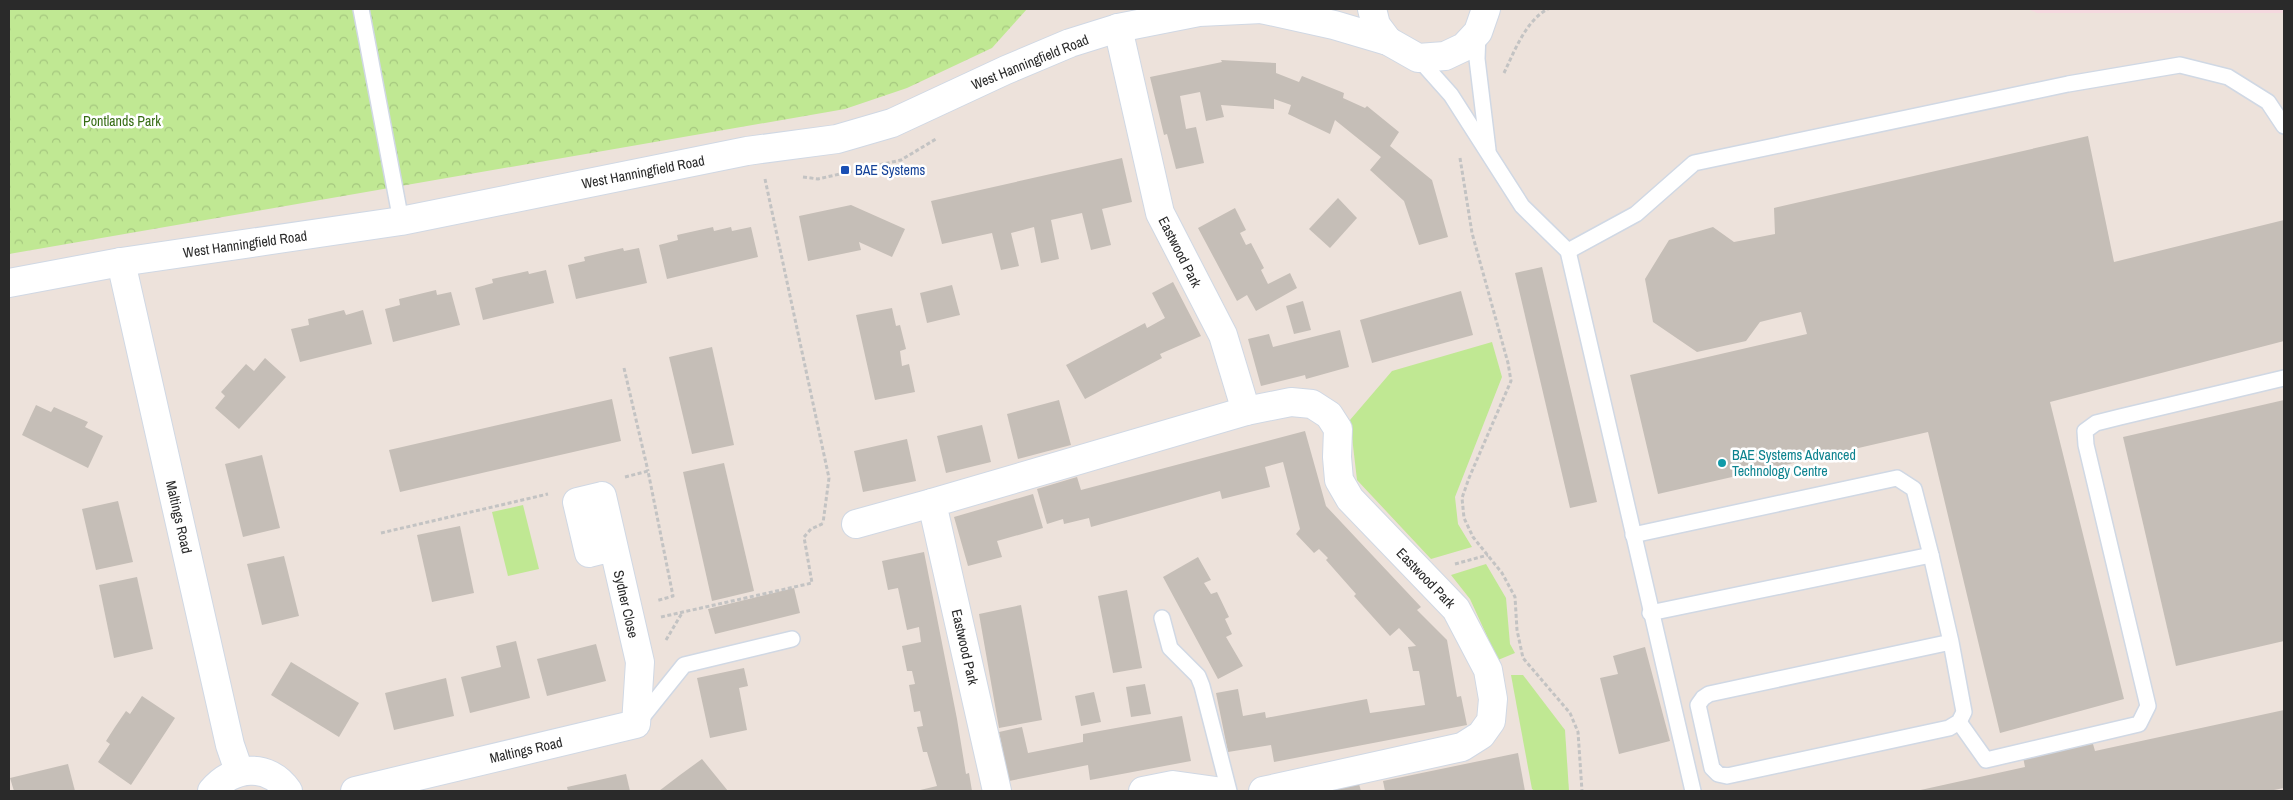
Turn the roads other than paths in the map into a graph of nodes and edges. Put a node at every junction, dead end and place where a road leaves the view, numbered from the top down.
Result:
1 (361, 9) edge
2 (1262, 9) edge
3 (1372, 9) edge
4 (1151, 15) edge
5 (1482, 20) edge
6 (1118, 28) junction
7 (1388, 41) junction
8 (1418, 58) junction
9 (2284, 126) edge
10 (1489, 153) junction
11 (401, 221) junction
12 (1568, 251) junction
13 (121, 262) junction
14 (9, 283) edge
15 (2284, 378) edge
16 (1246, 411) junction
17 (932, 503) junction
18 (856, 524) dead end
19 (1633, 535) junction
20 (613, 547) dead end
21 (1931, 555) junction
22 (1650, 613) junction
23 (1162, 618) dead end
24 (792, 639) dead end
25 (1951, 642) junction
26 (1959, 722) junction
27 (636, 724) junction
28 (239, 771) junction
29 (212, 791) edge
30 (288, 791) edge
31 (356, 791) edge
32 (997, 791) edge
33 (1142, 791) edge
34 (1216, 791) edge
35 (1229, 791) edge
36 (1263, 791) edge
37 (1693, 791) edge

1 - 11 lane
2 - 4 street, West Hanningfield Road
2 - 7 street, West Hanningfield Road
3 - 7 street, West Hanningfield Road
4 - 6 street, West Hanningfield Road
5 - 8 street
5 - 10 lane
6 - 11 street, West Hanningfield Road
6 - 16 street, Eastwood Park
7 - 8 street, West Hanningfield Road
8 - 10 lane
9 - 12 lane
10 - 12 lane
11 - 13 street, West Hanningfield Road
12 - 19 lane
13 - 14 street, West Hanningfield Road
13 - 28 street, Maltings Road
15 - 26 lane
16 - 17 street, Eastwood Park
16 - 36 street, Eastwood Park
17 - 18 street, Eastwood Park
17 - 32 street, Eastwood Park
19 - 21 lane
19 - 22 lane
20 - 27 street, Sydner Close
21 - 22 lane
21 - 25 lane
22 - 37 lane
23 - 35 lane
24 - 27 lane
25 - 26 lane
25 - 26 lane
27 - 31 street, Maltings Road
28 - 29 street
28 - 30 street
33 - 34 street

